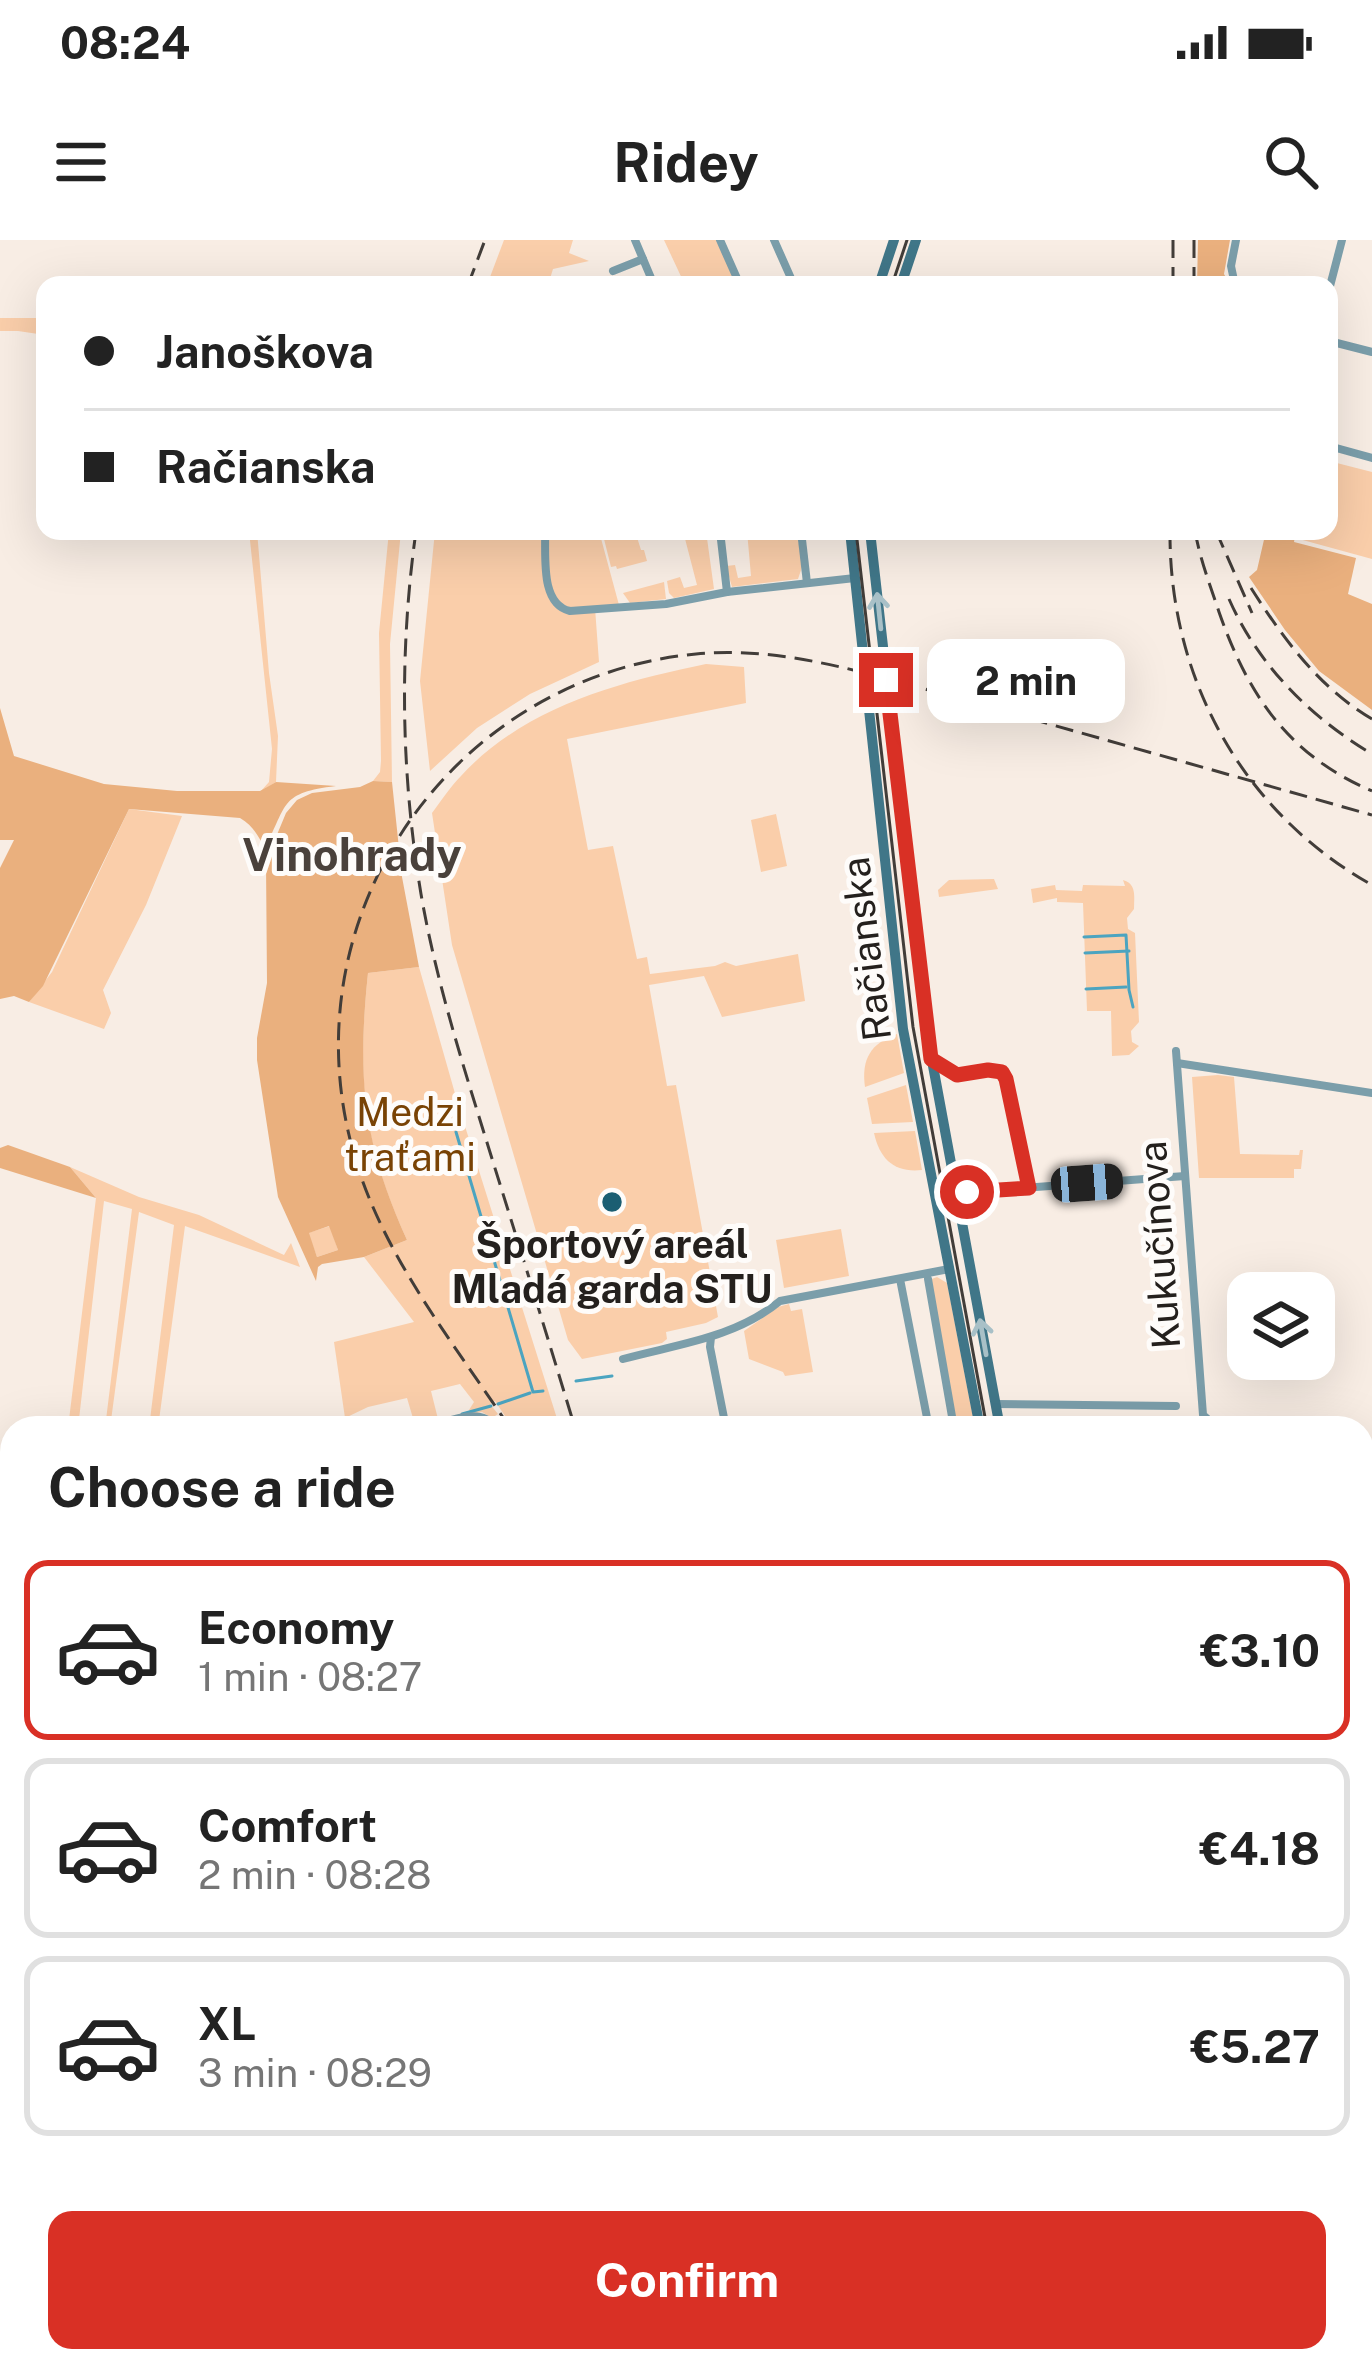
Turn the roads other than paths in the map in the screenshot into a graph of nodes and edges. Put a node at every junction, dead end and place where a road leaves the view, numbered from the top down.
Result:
1 (634, 240) edge
2 (720, 240) edge
3 (774, 240) edge
4 (894, 240) edge
5 (916, 240) edge
6 (1236, 240) edge
7 (1342, 240) edge
8 (643, 259) junction
9 (618, 276) edge
10 (650, 276) edge
11 (736, 276) edge
12 (790, 276) edge
13 (882, 276) edge
14 (904, 276) edge
15 (1233, 276) edge
16 (1333, 276) edge
17 (1338, 343) edge
18 (1372, 352) edge
19 (1338, 449) edge
20 (1372, 458) edge
21 (546, 540) edge
22 (721, 540) edge
23 (802, 540) edge
24 (851, 540) edge
25 (870, 540) edge
26 (855, 578) junction
27 (807, 583) junction
28 (727, 592) junction
29 (1176, 1051) dead end
30 (931, 1059) junction
31 (1177, 1063) junction
32 (1372, 1093) edge
33 (1185, 1176) junction
34 (1029, 1188) junction
35 (956, 1193) junction
36 (951, 1269) junction
37 (900, 1279) junction
38 (928, 1279) dead end
39 (711, 1337) junction
40 (623, 1359) dead end
41 (995, 1404) junction
42 (1176, 1406) dead end
43 (724, 1416) edge
44 (927, 1416) edge
45 (952, 1416) edge
46 (978, 1416) edge
47 (998, 1416) edge
48 (1204, 1416) edge

1 - 8 street
2 - 11 street
3 - 12 street
4 - 13 main road
5 - 14 main road
6 - 15 street
7 - 16 street
8 - 9 street
8 - 10 street
17 - 18 street
19 - 20 street
21 - 28 street
22 - 28 street
23 - 27 street
24 - 26 main road, Račianska
30 -> 25 main road, Račianska
26 - 27 street
26 - 36 main road, Račianska
27 - 28 street
29 - 31 street, Kukučínova
30 - 34 street
30 - 35 main road, Račianska
31 - 32 street
31 - 33 street, Kukučínova
33 - 34 street
33 - 48 street, Kukučínova
34 - 35 street
41 -> 35 main road, Račianska
36 - 37 street
36 - 46 main road, Račianska
37 - 39 street
37 - 44 street
38 - 45 street
39 - 40 street
39 - 43 street
41 - 42 street
41 - 47 main road, Račianska

